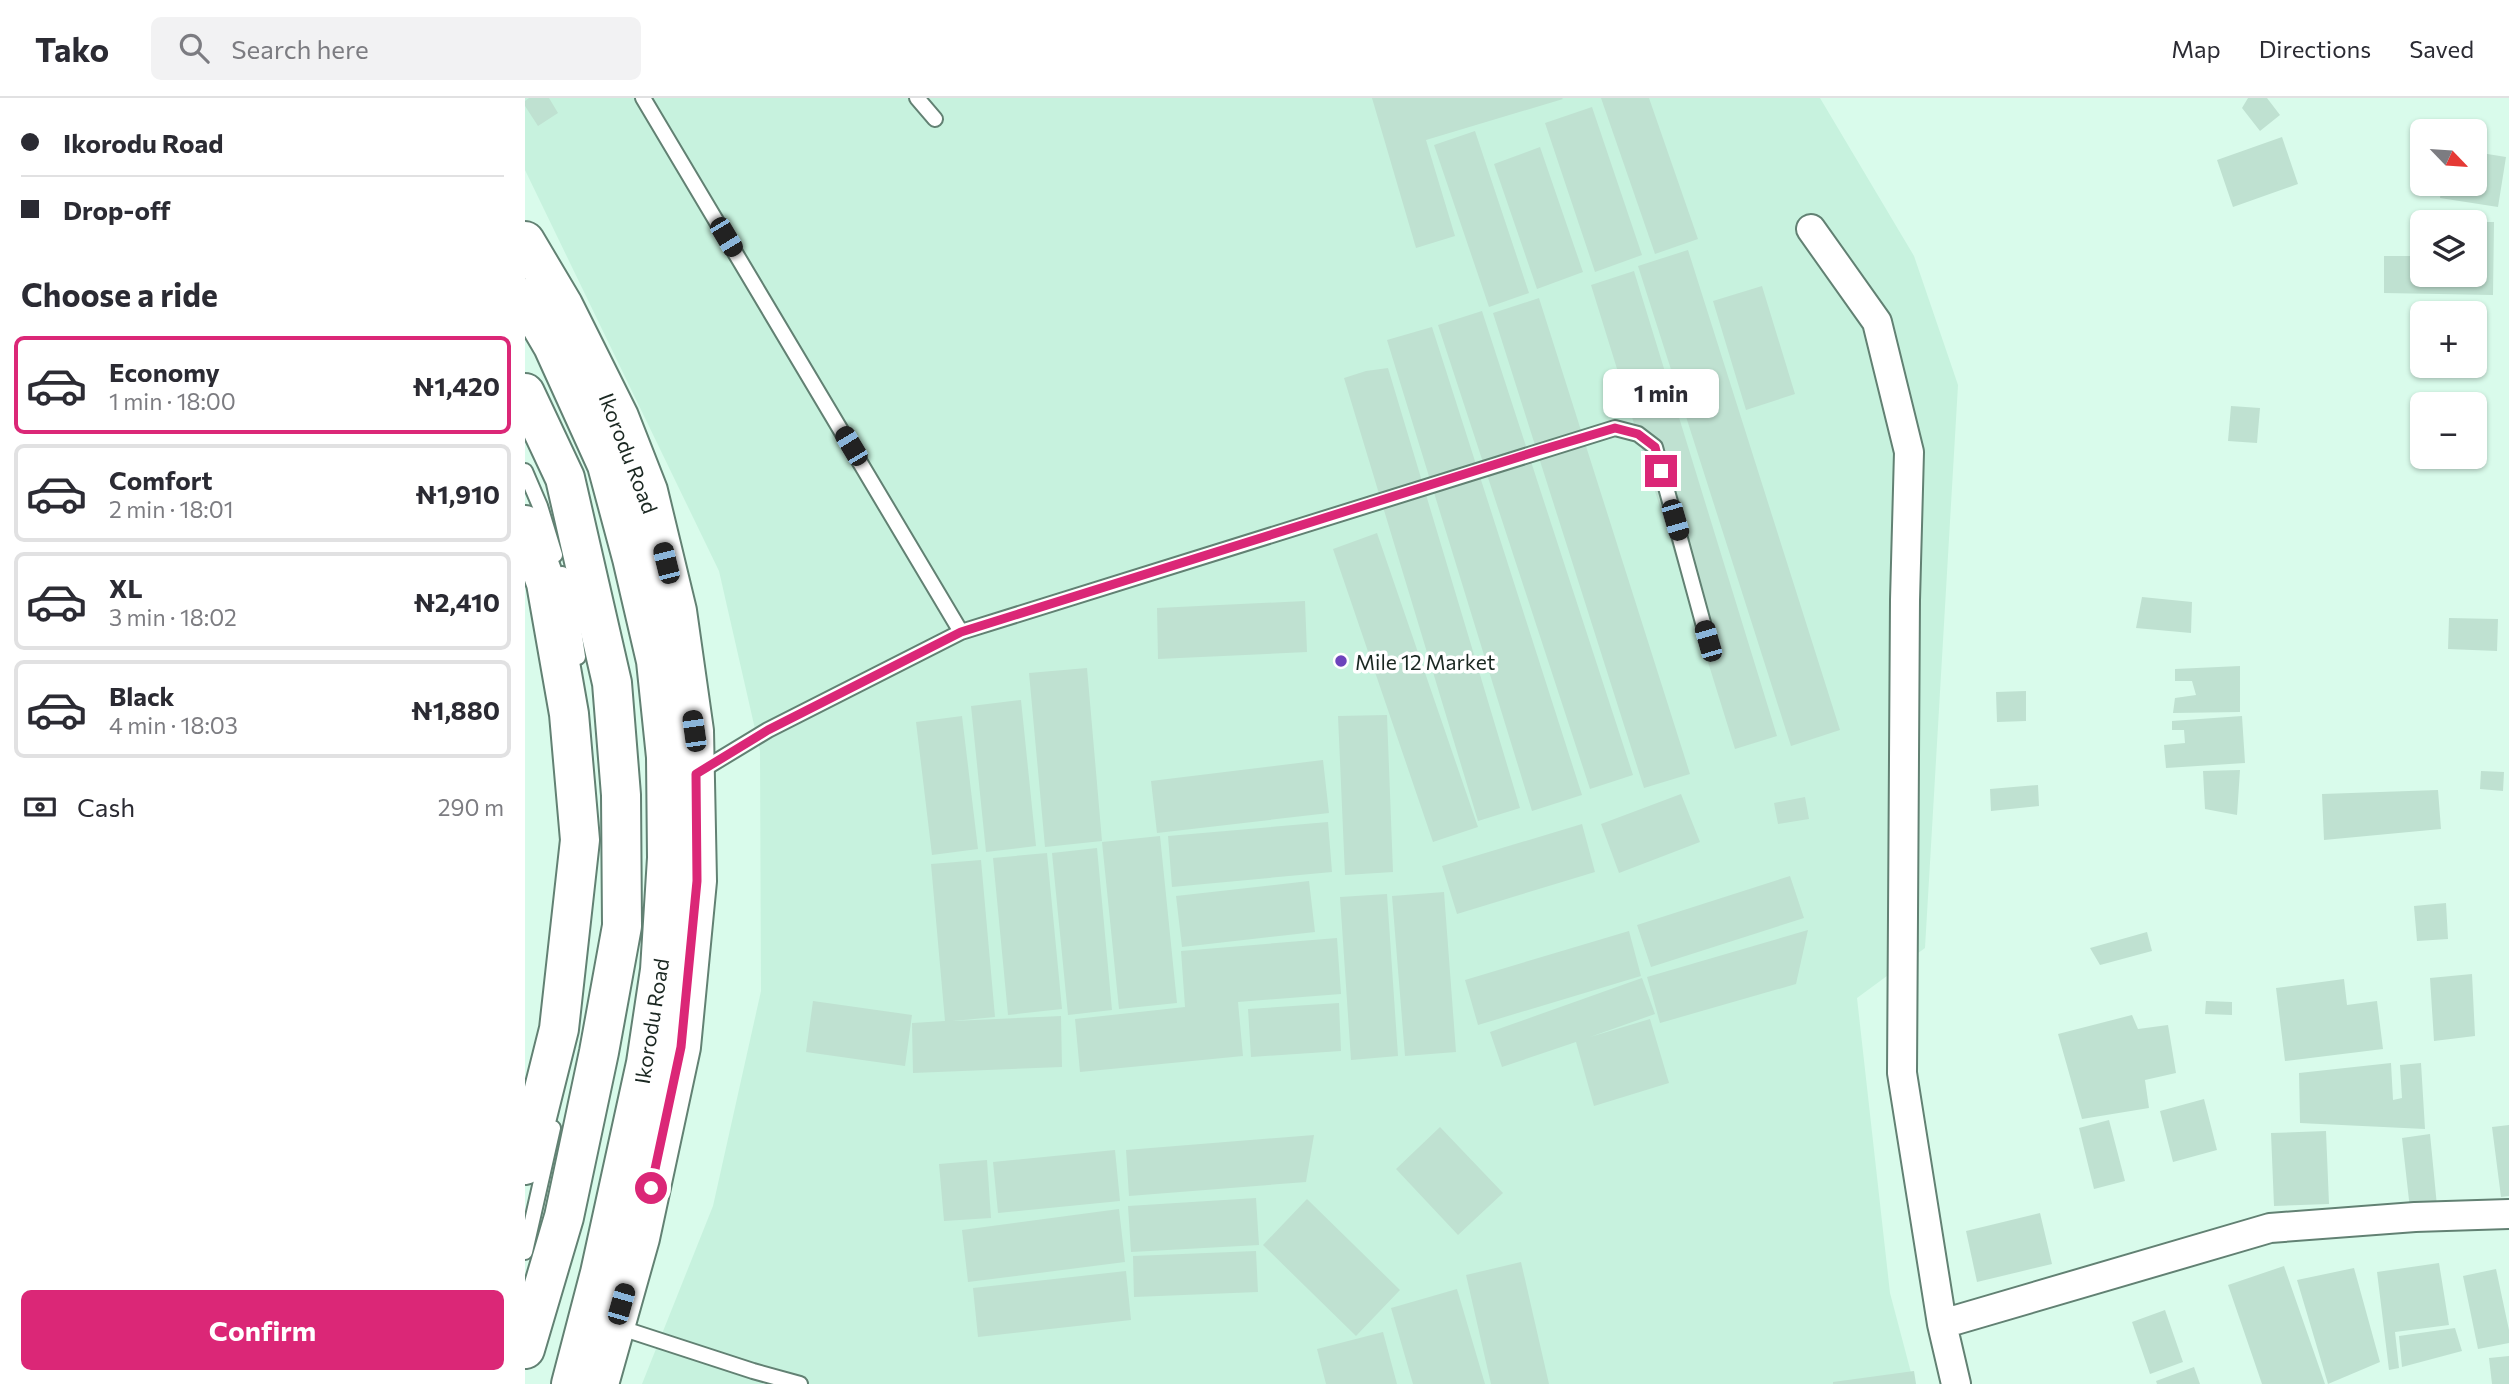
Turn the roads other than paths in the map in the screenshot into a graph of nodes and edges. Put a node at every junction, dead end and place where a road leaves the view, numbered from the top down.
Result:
1 (643, 98) edge
2 (917, 98) edge
3 (935, 119) dead end
4 (1811, 229) dead end
5 (525, 241) edge
6 (525, 299) edge
7 (525, 393) edge
8 (525, 471) edge
9 (525, 525) edge
10 (961, 632) junction
11 (1708, 641) dead end
12 (579, 665) dead end
13 (696, 774) junction
14 (592, 809) dead end
15 (594, 848) dead end
16 (555, 1120) dead end
17 (525, 1165) edge
18 (2509, 1214) edge
19 (525, 1252) edge
20 (1942, 1324) junction
21 (615, 1326) junction
22 (525, 1349) edge
23 (571, 1384) edge
24 (599, 1384) edge
25 (800, 1384) edge
26 (1956, 1384) edge

1 - 10 lane
2 - 3 lane
4 - 20 street
5 - 13 main road, Ikorodu Road
6 - 23 main road, Ikorodu Road
7 - 22 main road, Ikorodu Road
8 - 12 lane
9 - 17 main road
10 - 11 lane
10 - 13 lane
13 - 21 main road, Ikorodu Road
14 - 15 lane
16 - 19 lane
18 - 20 street
20 - 26 street
21 - 24 main road, Ikorodu Road
21 - 25 lane

